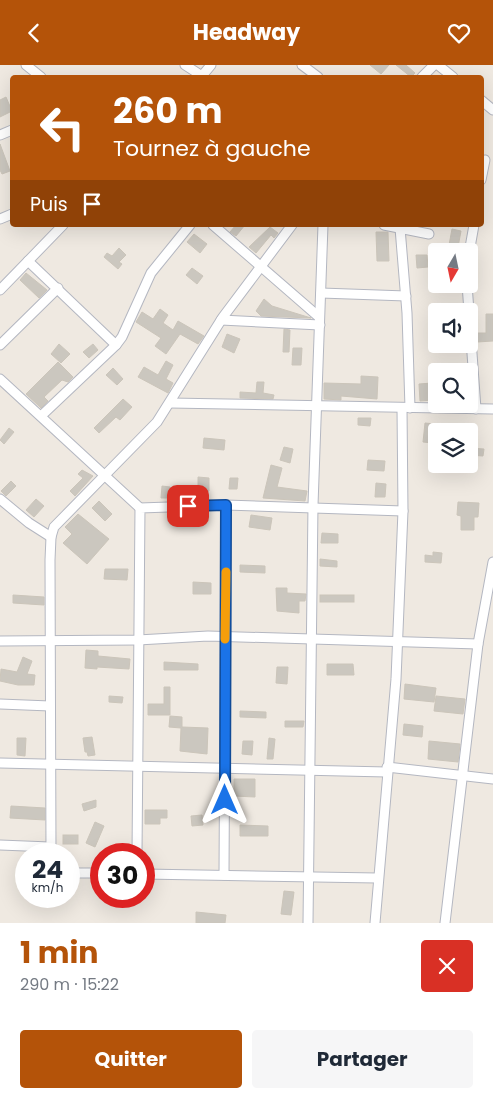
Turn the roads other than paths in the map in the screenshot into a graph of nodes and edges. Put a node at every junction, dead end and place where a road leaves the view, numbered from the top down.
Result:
1 (26, 65) edge
2 (185, 65) edge
3 (212, 65) edge
4 (302, 65) edge
5 (436, 65) edge
6 (38, 75) edge
7 (198, 75) edge
8 (203, 75) edge
9 (313, 75) edge
10 (424, 75) edge
11 (450, 75) edge
12 (59, 227) edge
13 (188, 227) edge
14 (215, 227) edge
15 (291, 227) edge
16 (323, 227) edge
17 (395, 227) edge
18 (474, 227) edge
19 (400, 228) junction
20 (429, 234) dead end
21 (471, 243) edge
22 (28, 261) junction
23 (261, 267) junction
24 (58, 288) junction
25 (0, 290) edge
26 (321, 293) junction
27 (468, 293) edge
28 (406, 296) junction
29 (221, 320) junction
30 (320, 321) junction
31 (0, 345) edge
32 (116, 345) junction
33 (473, 363) edge
34 (0, 379) edge
35 (170, 403) junction
36 (317, 407) junction
37 (406, 408) junction
38 (428, 408) edge
39 (478, 409) edge
40 (493, 409) edge
41 (41, 416) junction
42 (104, 476) junction
43 (0, 499) edge
44 (226, 505) junction
45 (140, 508) junction
46 (313, 508) junction
47 (403, 511) junction
48 (51, 537) junction
49 (493, 562) edge
50 (225, 636) junction
51 (51, 639) junction
52 (311, 639) junction
53 (138, 640) junction
54 (0, 641) edge
55 (398, 642) junction
56 (478, 644) junction
57 (0, 704) edge
58 (50, 706) junction
59 (0, 763) edge
60 (50, 765) junction
61 (138, 766) junction
62 (225, 768) junction
63 (310, 770) junction
64 (387, 770) junction
65 (462, 776) junction
66 (493, 779) edge
67 (50, 843) edge
68 (137, 843) edge
69 (0, 845) edge
70 (15, 846) edge
71 (155, 873) edge
72 (224, 875) junction
73 (309, 877) junction
74 (377, 878) junction
75 (308, 923) edge
76 (375, 923) edge
77 (445, 923) edge

1 - 6 street
2 - 7 street
3 - 8 street
4 - 9 street
5 - 10 street
5 - 11 street
12 - 22 street
13 - 32 street
14 - 23 street
15 - 23 street
16 - 26 street
17 - 19 street
18 - 21 street
19 - 20 street
19 - 28 street
22 - 24 street
22 - 25 street
23 - 29 street
23 - 30 street
24 - 31 street
24 - 32 street
26 - 28 street
26 - 30 street
27 - 33 street
28 - 37 street
29 - 30 street
29 - 35 street
30 - 36 street
32 - 41 street
34 - 41 street
35 - 36 street
35 - 42 street
36 - 37 street
36 - 46 street
37 - 38 street
37 - 47 street
39 - 40 street
41 - 42 street
42 - 45 street
42 - 48 street
43 - 48 street
44 - 45 street
44 - 46 street
44 - 50 street
45 - 53 street
46 - 47 street
46 - 52 street
47 - 55 street
48 - 51 street
49 - 56 street
50 - 52 street
50 - 53 street
50 - 62 street
51 - 53 street
51 - 54 street
51 - 58 street
52 - 55 street
52 - 63 street
53 - 61 street
55 - 56 street
55 - 64 street
56 - 65 street
57 - 58 street
58 - 60 street
59 - 60 street
60 - 61 street
60 - 67 street
61 - 62 street
61 - 68 street
62 - 63 street
62 - 72 street
63 - 64 street
63 - 73 street
64 - 65 street
64 - 74 street
65 - 66 street
65 - 77 street
69 - 70 street
71 - 72 street
72 - 73 street
73 - 74 street
73 - 75 street
74 - 76 street

